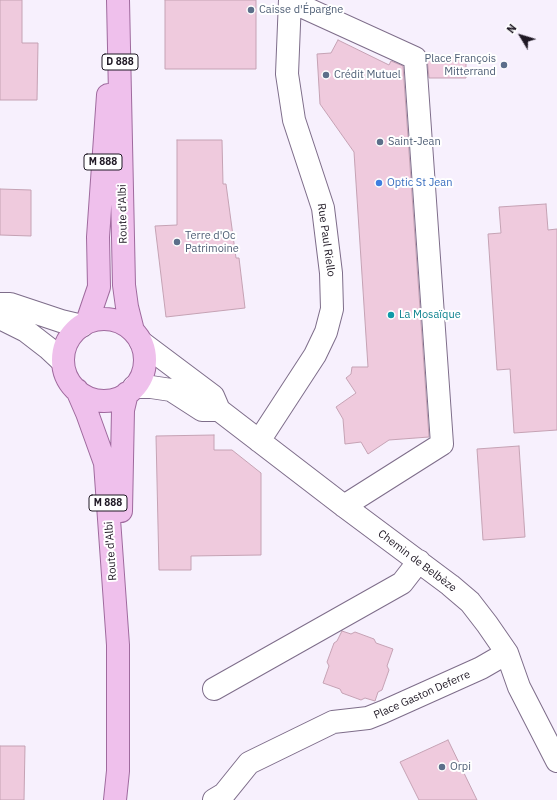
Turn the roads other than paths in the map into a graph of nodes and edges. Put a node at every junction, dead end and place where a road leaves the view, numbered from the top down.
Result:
1 (114, 0) edge
2 (118, 0) edge
3 (290, 0) edge
4 (121, 123) joint
5 (0, 304) edge
6 (0, 318) edge
7 (84, 324) junction
8 (137, 337) junction
9 (63, 362) junction
10 (77, 390) junction
11 (130, 390) junction
12 (219, 410) junction
13 (259, 441) junction
14 (344, 506) junction
15 (419, 561) junction
16 (117, 620) junction
17 (507, 653) junction
18 (214, 689) dead end
19 (557, 761) edge
20 (115, 800) edge
21 (214, 800) edge

1 - 7 main road, Route d'Albi / M 888
2 - 4 main road, Route d'Albi / D 888
3 - 13 street, Rue Paul Riello
3 - 14 street
4 - 8 main road, Route d'Albi / M 888
5 - 7 street
6 - 9 street
7 - 8 main road
7 - 9 main road
8 - 11 main road
8 - 12 street, Chemin de Belbèze
9 - 10 main road
10 - 11 main road
10 - 16 main road, Route d'Albi / M 888
11 - 12 street
11 - 16 main road, Route d'Albi / M 888
12 - 13 street, Chemin de Belbèze
13 - 14 street, Chemin de Belbèze
14 - 15 street, Chemin de Belbèze
15 - 17 street, Chemin de Belbèze
15 - 18 street
16 - 20 main road, Route d'Albi / M 888
17 - 19 street, Chemin de Belbèze
17 - 21 street, Place Gaston Deferre

